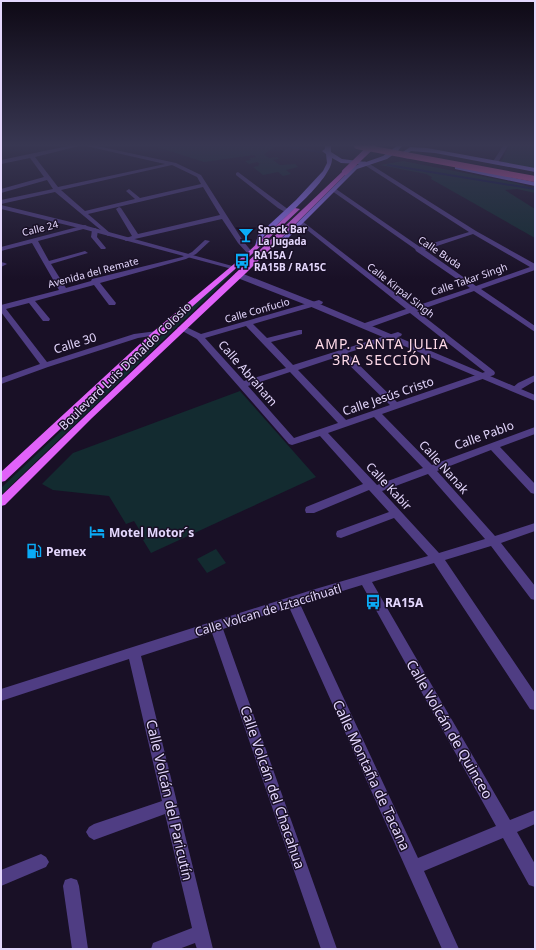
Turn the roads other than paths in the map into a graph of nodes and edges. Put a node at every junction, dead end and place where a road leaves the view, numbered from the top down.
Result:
1 (50, 190) edge
2 (58, 190) edge
3 (182, 190) edge
4 (208, 190) edge
5 (259, 190) edge
6 (308, 190) edge
7 (316, 190) edge
8 (326, 190) edge
9 (334, 190) joint
10 (408, 190) edge
11 (129, 191) dead end
12 (139, 200) junction
13 (1, 202) edge
14 (1, 207) edge
15 (119, 209) dead end
16 (287, 211) junction
17 (83, 212) junction
18 (225, 216) junction
19 (300, 222) junction
20 (85, 227) junction
21 (95, 230) junction
22 (474, 232) junction
23 (108, 234) junction
24 (136, 236) junction
25 (126, 239) junction
26 (34, 241) junction
27 (207, 241) dead end
28 (262, 247) junction
29 (1, 248) edge
30 (103, 248) dead end
31 (418, 250) junction
32 (85, 253) dead end
33 (250, 253) junction
34 (185, 256) junction
35 (48, 263) junction
36 (535, 267) edge
37 (230, 270) junction
38 (241, 273) junction
39 (96, 281) junction
40 (476, 289) junction
41 (64, 290) junction
42 (30, 299) junction
43 (112, 303) dead end
44 (316, 303) junction
45 (1, 308) edge
46 (410, 310) junction
47 (46, 319) dead end
48 (248, 322) junction
49 (369, 325) junction
50 (181, 328) junction
51 (535, 330) edge
52 (299, 332) dead end
53 (157, 333) junction
54 (393, 335) junction
55 (200, 337) junction
56 (265, 341) junction
57 (341, 352) junction
58 (45, 365) junction
59 (292, 368) junction
60 (491, 373) junction
61 (481, 376) junction
62 (535, 378) edge
63 (1, 381) edge
64 (242, 385) junction
65 (518, 387) junction
66 (535, 391) edge
67 (535, 398) edge
68 (396, 406) junction
69 (375, 413) junction
70 (345, 424) junction
71 (322, 432) junction
72 (533, 433) edge
73 (292, 442) joint
74 (493, 446) junction
75 (430, 469) junction
76 (1, 478) edge
77 (373, 488) junction
78 (535, 490) edge
79 (1, 502) edge
80 (310, 510) dead end
81 (396, 513) junction
82 (535, 527) edge
83 (341, 534) dead end
84 (493, 541) junction
85 (437, 558) junction
86 (365, 580) junction
87 (535, 596) edge
88 (293, 602) junction
89 (216, 626) junction
90 (134, 652) junction
91 (1, 695) edge
92 (535, 704) edge
93 (171, 805) junction
94 (535, 817) edge
95 (506, 828) junction
96 (94, 832) dead end
97 (42, 862) dead end
98 (415, 867) junction
99 (1, 878) edge
100 (535, 879) edge
101 (71, 886) dead end
102 (201, 932) junction
103 (80, 949) edge
104 (159, 949) edge
105 (205, 949) edge
106 (329, 949) edge
107 (451, 949) edge

1 - 13 street
2 - 17 street
3 - 12 street
4 - 18 street
5 - 16 street
6 - 16 main road, Boulevard Luis Donaldo Colosio
7 - 28 main road, Boulevard Luis Donaldo Colosio
8 - 28 main road, Boulevard Luis Donaldo Colosio, bridge
9 - 19 main road, Boulevard Luis Donaldo Colosio
9 - 31 street, Calle Buda
10 - 22 street
11 - 12 street
12 - 17 street
14 - 20 street
15 - 24 street
16 - 28 main road, Boulevard Luis Donaldo Colosio
17 - 23 street
18 - 24 street
18 - 33 street
19 - 28 main road, Boulevard Luis Donaldo Colosio
19 - 46 street, Calle Kirpal Singh
20 - 21 street
20 - 26 street, Calle 24
21 - 23 street
21 - 30 street
22 - 31 street
22 - 36 street
23 - 25 street
24 - 25 street
25 - 34 street
26 - 29 street, Calle 24
26 - 35 street
27 - 34 street
28 - 33 main road, Boulevard Luis Donaldo Colosio
28 - 38 main road, Boulevard Luis Donaldo Colosio
31 - 40 street, Calle Buda
32 - 35 street
33 - 37 main road, Boulevard Luis Donaldo Colosio
34 - 37 street
34 - 39 street, Avenida del Remate
35 - 41 street
36 - 40 street, Calle Takar Singh
37 - 53 main road, Boulevard Luis Donaldo Colosio
38 - 44 street
38 - 50 main road, Boulevard Luis Donaldo Colosio
39 - 41 street, Avenida del Remate
39 - 43 street
40 - 46 street, Calle Takar Singh
40 - 51 street, Calle Buda
41 - 42 street, Avenida del Remate
42 - 45 street, Avenida del Remate
42 - 47 street
44 - 48 street, Calle Confucio
44 - 49 street
45 - 58 street
46 - 49 street, Calle Takar Singh
46 - 60 street, Calle Kirpal Singh
48 - 55 street, Calle Confucio
48 - 56 street
49 - 54 street
50 - 55 street, Calle Abraham
50 - 79 main road, Boulevard Luis Donaldo Colosio
52 - 56 street
53 - 58 street, Calle 30
53 - 76 main road, Boulevard Luis Donaldo Colosio
54 - 57 street
54 - 60 street
54 - 61 street
55 - 64 street, Calle Abraham
56 - 59 street
57 - 59 street
57 - 68 street
58 - 63 street, Calle 30
59 - 64 street
59 - 70 street
60 - 61 street, Calle Jesús Cristo
60 - 65 street
61 - 65 street
61 - 68 street, Calle Jesús Cristo
62 - 65 street
64 - 73 street, Calle Abraham
65 - 66 street
65 - 67 street
68 - 69 street, Calle Jesús Cristo
69 - 70 street, Calle Jesús Cristo
69 - 75 street, Calle Nanak
70 - 71 street, Calle Jesús Cristo
71 - 73 street, Calle Jesús Cristo
71 - 77 street, Calle Kabir
72 - 74 street, Calle Pablo
74 - 75 street, Calle Pablo
74 - 78 street
75 - 77 street, Calle Pablo
75 - 84 street, Calle Nanak
77 - 80 street, Calle Pablo
77 - 81 street, Calle Kabir
81 - 83 street
81 - 85 street, Calle Kabir
82 - 84 street, Calle Volcan de Iztaccíhuatl
84 - 85 street, Calle Volcan de Iztaccíhuatl
84 - 87 street, Calle Nanak
85 - 86 street, Calle Volcan de Iztaccíhuatl
85 - 92 street, Calle Kabir
86 - 88 street, Calle Volcan de Iztaccíhuatl
86 - 95 street, Calle Volcán de Quinceo
88 - 89 street, Calle Volcan de Iztaccíhuatl
88 - 98 street, Calle Montaña de Tacana
89 - 90 street, Calle Volcan de Iztaccíhuatl
89 - 106 street, Calle Volcán del Chacahua
90 - 91 street, Calle Volcan de Iztaccíhuatl
90 - 93 street, Calle Volcán del Paricutín
93 - 96 street
93 - 102 street, Calle Volcán del Paricutín
94 - 95 street
95 - 98 street
95 - 100 street, Calle Volcán de Quinceo
97 - 99 street
98 - 107 street, Calle Montaña de Tacana
101 - 103 street
102 - 104 street
102 - 105 street, Calle Volcán del Paricutín

